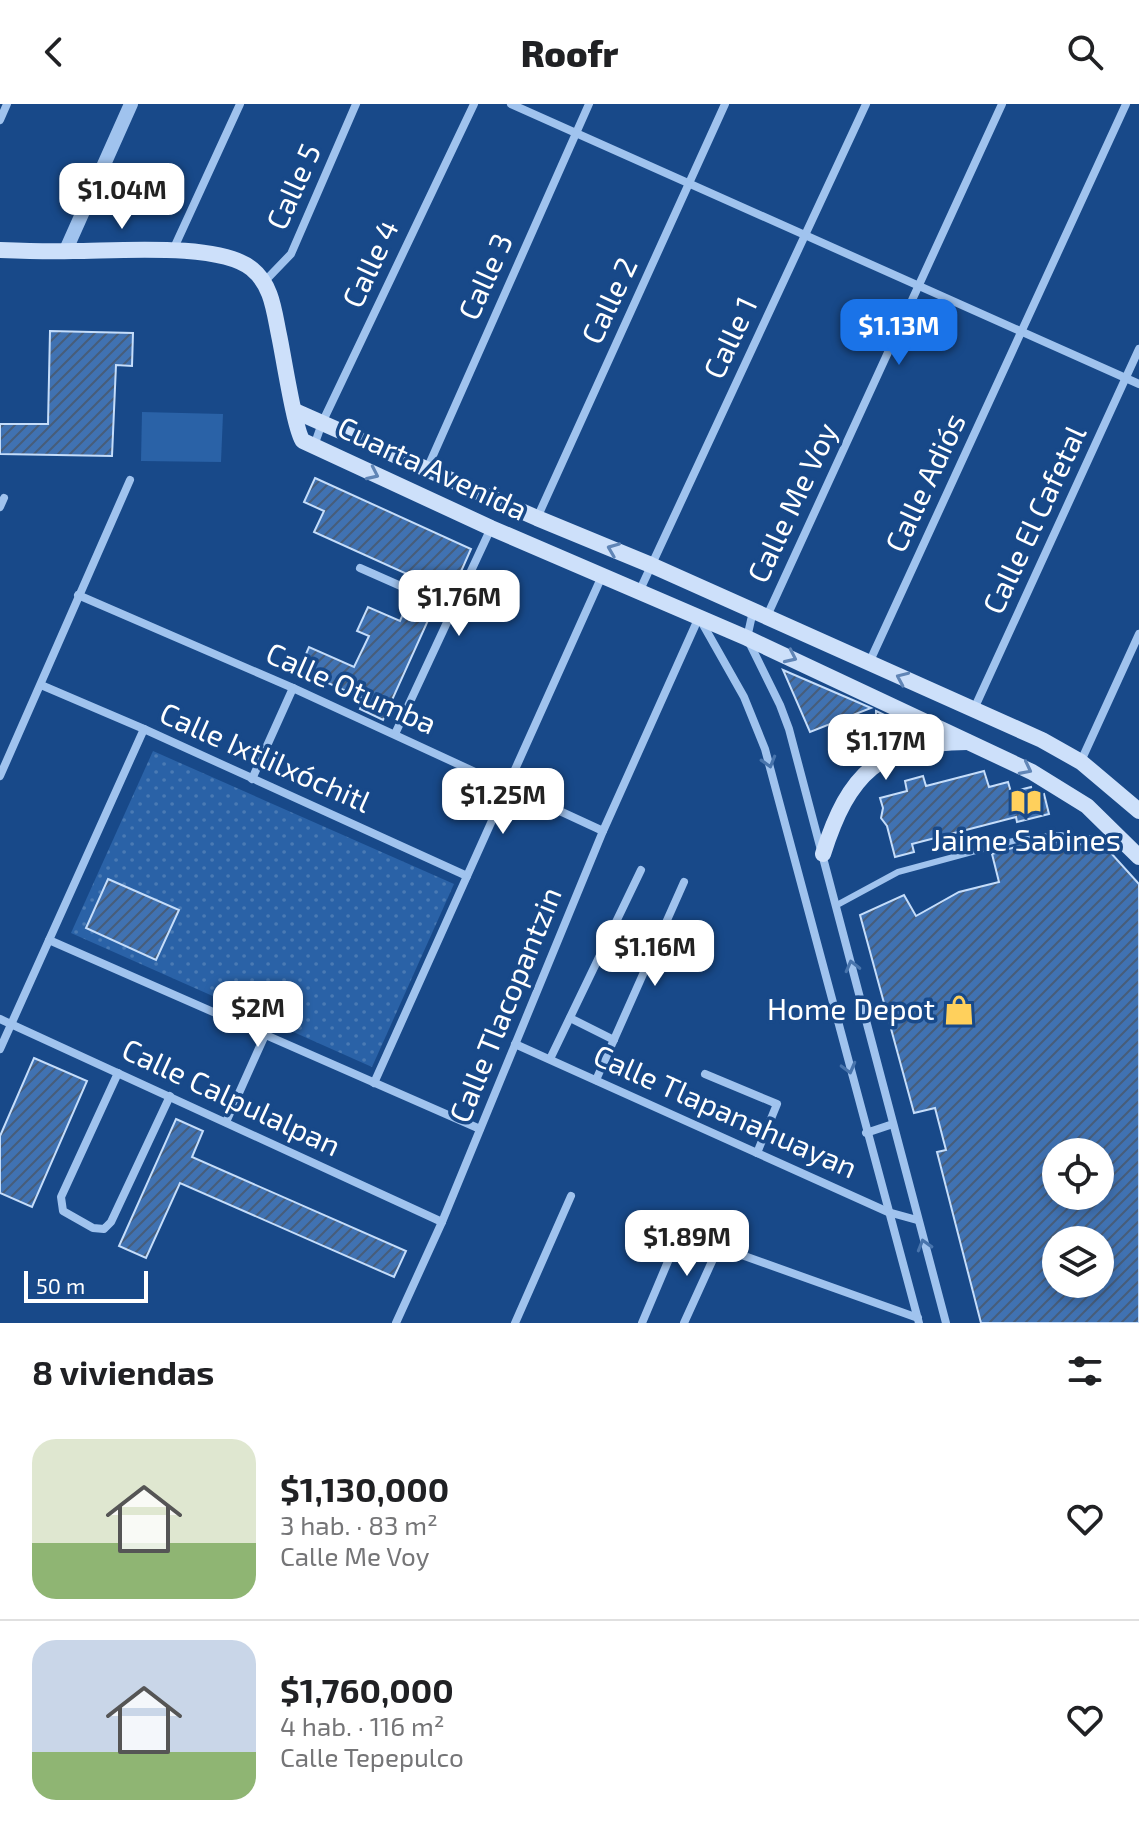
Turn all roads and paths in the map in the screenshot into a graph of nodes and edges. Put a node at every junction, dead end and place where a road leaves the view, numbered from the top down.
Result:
1 (7, 104) edge
2 (131, 104) edge
3 (240, 104) edge
4 (356, 104) edge
5 (474, 104) edge
6 (511, 104) edge
7 (589, 104) edge
8 (725, 104) edge
9 (866, 104) edge
10 (1002, 104) edge
11 (1126, 104) edge
12 (0, 120) edge
13 (576, 134) junction
14 (690, 185) junction
15 (805, 235) junction
16 (0, 250) edge
17 (173, 250) junction
18 (65, 252) junction
19 (264, 282) junction
20 (919, 286) junction
21 (1023, 332) junction
22 (1139, 349) edge
23 (1126, 379) junction
24 (1139, 384) edge
25 (295, 411) junction
26 (322, 423) junction
27 (314, 446) junction
28 (426, 469) junction
29 (130, 480) dead end
30 (537, 518) junction
31 (491, 528) junction
32 (651, 565) junction
33 (360, 568) dead end
34 (602, 575) junction
35 (639, 592) junction
36 (78, 595) junction
37 (455, 610) junction
38 (760, 614) junction
39 (699, 617) junction
40 (1139, 634) edge
41 (747, 638) junction
42 (869, 664) junction
43 (41, 685) junction
44 (293, 688) junction
45 (973, 709) junction
46 (144, 729) junction
47 (395, 734) junction
48 (973, 742) junction
49 (1081, 762) junction
50 (1, 771) edge
51 (252, 779) junction
52 (507, 787) junction
53 (1139, 811) edge
54 (603, 831) junction
55 (1124, 841) junction
56 (823, 854) junction
57 (1139, 857) edge
58 (641, 870) dead end
59 (467, 876) junction
60 (684, 882) dead end
61 (837, 905) junction
62 (49, 940) junction
63 (570, 1018) junction
64 (0, 1019) edge
65 (10, 1023) junction
66 (265, 1035) junction
67 (614, 1040) junction
68 (515, 1044) junction
69 (0, 1049) edge
70 (550, 1059) junction
71 (118, 1073) junction
72 (705, 1074) dead end
73 (596, 1080) junction
74 (374, 1083) junction
75 (170, 1096) junction
76 (226, 1122) junction
77 (893, 1124) junction
78 (480, 1129) junction
79 (866, 1133) junction
80 (757, 1153) junction
81 (571, 1196) dead end
82 (888, 1212) junction
83 (917, 1220) junction
84 (442, 1222) junction
85 (719, 1246) junction
86 (918, 1321) edge
87 (396, 1323) edge
88 (515, 1323) edge
89 (642, 1323) edge
90 (684, 1323) edge
91 (946, 1323) edge

1 - 12 street
2 - 18 street
3 - 17 street
4 - 19 street, Calle 5
5 - 26 street, Calle 4
6 - 13 street
7 - 13 street, Calle 3
8 - 14 street, Calle 2
9 - 15 street, Calle 1
10 - 20 street, Calle Me Voy
11 - 21 street, Calle Adiós
13 - 14 street
13 - 28 street, Calle 3
14 - 15 street
14 - 30 street, Calle 2
15 - 20 street
15 - 32 street, Calle 1
16 - 18 main road
17 - 18 main road
17 - 19 main road
19 - 25 main road
20 - 21 street
20 - 38 street, Calle Me Voy
21 - 23 street
21 - 42 street, Calle Adiós
22 - 23 street, Calle El Cafetal
23 - 24 street
23 - 45 street, Calle El Cafetal
25 - 26 main road, Cuarta Avenida
25 - 27 main road, Cuarta Avenida
26 - 27 street, Calle 4
26 - 28 main road, Cuarta Avenida
27 -> 31 main road, Cuarta Avenida
28 - 30 main road, Cuarta Avenida
29 - 36 street
32 -> 30 main road, Cuarta Avenida
31 - 34 main road, Cuarta Avenida
31 - 37 street
32 - 35 street, Calle 1
32 - 38 main road, Cuarta Avenida
33 - 37 street
34 - 35 main road, Cuarta Avenida
34 - 52 street
35 - 39 main road, Cuarta Avenida
36 - 43 street
36 - 44 street, Calle Otumba
37 - 47 street
38 - 41 street, Calle Me Voy
38 - 42 main road, Cuarta Avenida
39 - 41 main road, Cuarta Avenida
39 - 54 street, Calle Tlacopantzin
39 -> 79 street
40 - 49 street
41 -> 48 main road, Cuarta Avenida
41 - 56 street
45 -> 42 main road, Cuarta Avenida
43 - 46 street, Calle Ixtlilxóchitl
43 - 50 street
44 - 47 street, Calle Otumba
44 - 51 street
45 - 49 main road, Cuarta Avenida
46 - 51 street, Calle Ixtlilxóchitl
46 - 62 street
47 - 52 street, Calle Otumba
48 -> 55 main road, Cuarta Avenida
48 - 56 main road
49 - 53 main road, Cuarta Avenida
51 - 59 street, Calle Ixtlilxóchitl
52 - 54 street, Calle Otumba
52 - 59 street
54 - 68 street, Calle Tlacopantzin
55 - 57 main road, Cuarta Avenida
55 - 61 lane
56 - 61 street
58 - 63 street
59 - 74 street
60 - 67 street
77 -> 61 street
62 - 65 street
62 - 66 street
63 - 67 street
63 - 70 street
64 - 65 street, Calle Calpulalpan
65 - 69 street
65 - 71 street, Calle Calpulalpan
66 - 74 street
66 - 76 street
67 - 73 street
68 - 70 street, Calle Tlapanahuayan
68 - 78 street, Calle Tlacopantzin
70 - 73 street, Calle Tlapanahuayan
71 - 75 street, Calle Calpulalpan
71 - 75 street
72 - 80 street
73 - 80 street, Calle Tlapanahuayan
74 - 78 street
75 - 76 street, Calle Calpulalpan
76 - 84 street, Calle Calpulalpan
77 - 79 street
77 - 83 street
78 - 84 street, Calle Tlacopantzin
79 - 82 street
80 - 82 street, Calle Tlapanahuayan
81 - 88 street
82 - 83 street, Calle Tlapanahuayan
82 - 86 street
91 -> 83 street
84 - 87 street, Calle Tlacopantzin
85 - 86 street
85 - 89 street
85 - 90 street

